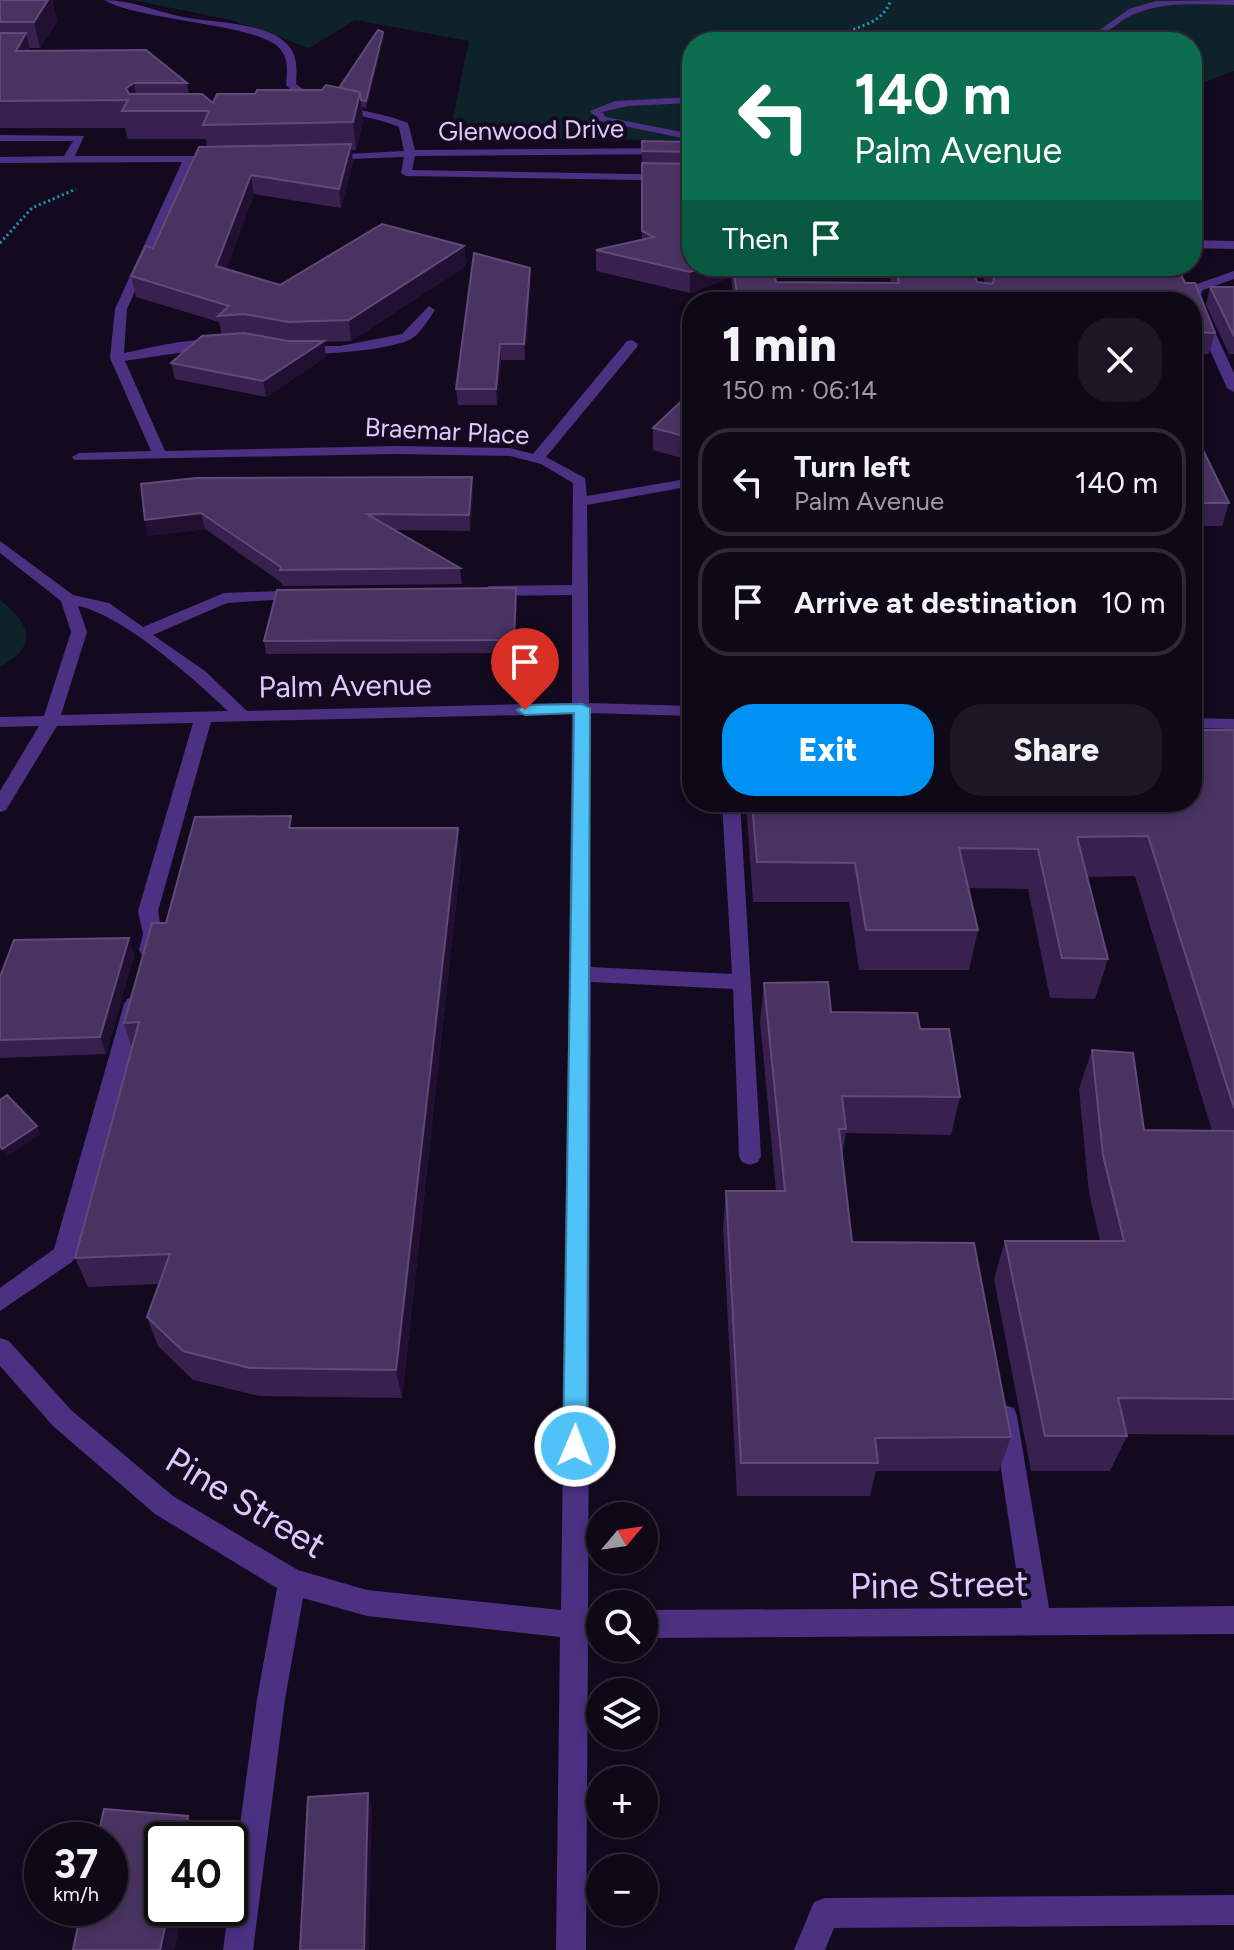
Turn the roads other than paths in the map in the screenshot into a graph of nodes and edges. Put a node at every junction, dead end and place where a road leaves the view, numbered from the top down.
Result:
1 (109, 0) edge
2 (1234, 2) edge
3 (1100, 32) edge
4 (682, 102) edge
5 (682, 135) edge
6 (0, 138) edge
7 (682, 151) edge
8 (410, 154) junction
9 (317, 158) edge
10 (189, 159) junction
11 (231, 159) edge
12 (0, 160) edge
13 (67, 160) junction
14 (682, 178) edge
15 (1202, 244) edge
16 (1234, 245) edge
17 (1234, 275) edge
18 (1196, 292) edge
19 (429, 310) dead end
20 (1202, 318) edge
21 (233, 343) edge
22 (632, 344) dead end
23 (291, 350) edge
24 (117, 358) junction
25 (1234, 388) edge
26 (160, 455) junction
27 (79, 457) dead end
28 (537, 458) junction
29 (682, 484) edge
30 (581, 502) junction
31 (0, 546) edge
32 (581, 590) junction
33 (479, 591) edge
34 (322, 593) edge
35 (68, 599) junction
36 (141, 634) junction
37 (582, 708) junction
38 (682, 711) edge
39 (244, 717) junction
40 (203, 719) junction
41 (51, 721) junction
42 (0, 722) edge
43 (1202, 723) edge
44 (1234, 724) edge
45 (0, 806) edge
46 (732, 812) edge
47 (581, 974) junction
48 (743, 982) junction
49 (750, 1156) dead end
50 (0, 1301) edge
51 (0, 1349) edge
52 (1001, 1395) edge
53 (292, 1582) junction
54 (587, 1590) edge
55 (1234, 1620) edge
56 (1038, 1621) junction
57 (658, 1624) edge
58 (586, 1625) edge
59 (586, 1645) edge
60 (1234, 1910) edge
61 (238, 1950) edge
62 (571, 1950) edge
63 (809, 1950) edge

1 - 8 street, Glenwood Drive
2 - 3 street
4 - 5 street
6 - 13 street
7 - 8 street, Glenwood Drive
8 - 9 street
8 - 14 street
10 - 11 street
10 - 13 street
10 - 24 street
12 - 13 street
15 - 16 street
17 - 18 street
19 - 23 street
20 - 25 street
21 - 24 street
22 - 28 street
24 - 26 street
26 - 27 street, Braemar Place
26 - 28 street, Braemar Place
28 - 30 street, Braemar Place
29 - 30 street
30 - 32 street
31 - 35 street
32 - 33 street
32 - 37 street
34 - 36 street
35 - 36 street
35 - 41 street
36 - 39 street
37 - 38 street, Palm Avenue
37 - 39 street, Palm Avenue
37 - 47 street
39 - 40 street, Palm Avenue
40 - 41 street, Palm Avenue
40 - 50 street
41 - 42 street, Palm Avenue
41 - 45 street
43 - 44 street
46 - 48 street
47 - 48 street
47 - 54 street
48 - 49 street
51 - 53 street, Pine Street
52 - 56 street
53 - 58 street, Pine Street
53 - 61 street
55 - 56 street, Pine Street
56 - 57 street, Pine Street
59 - 62 street
60 - 63 street

